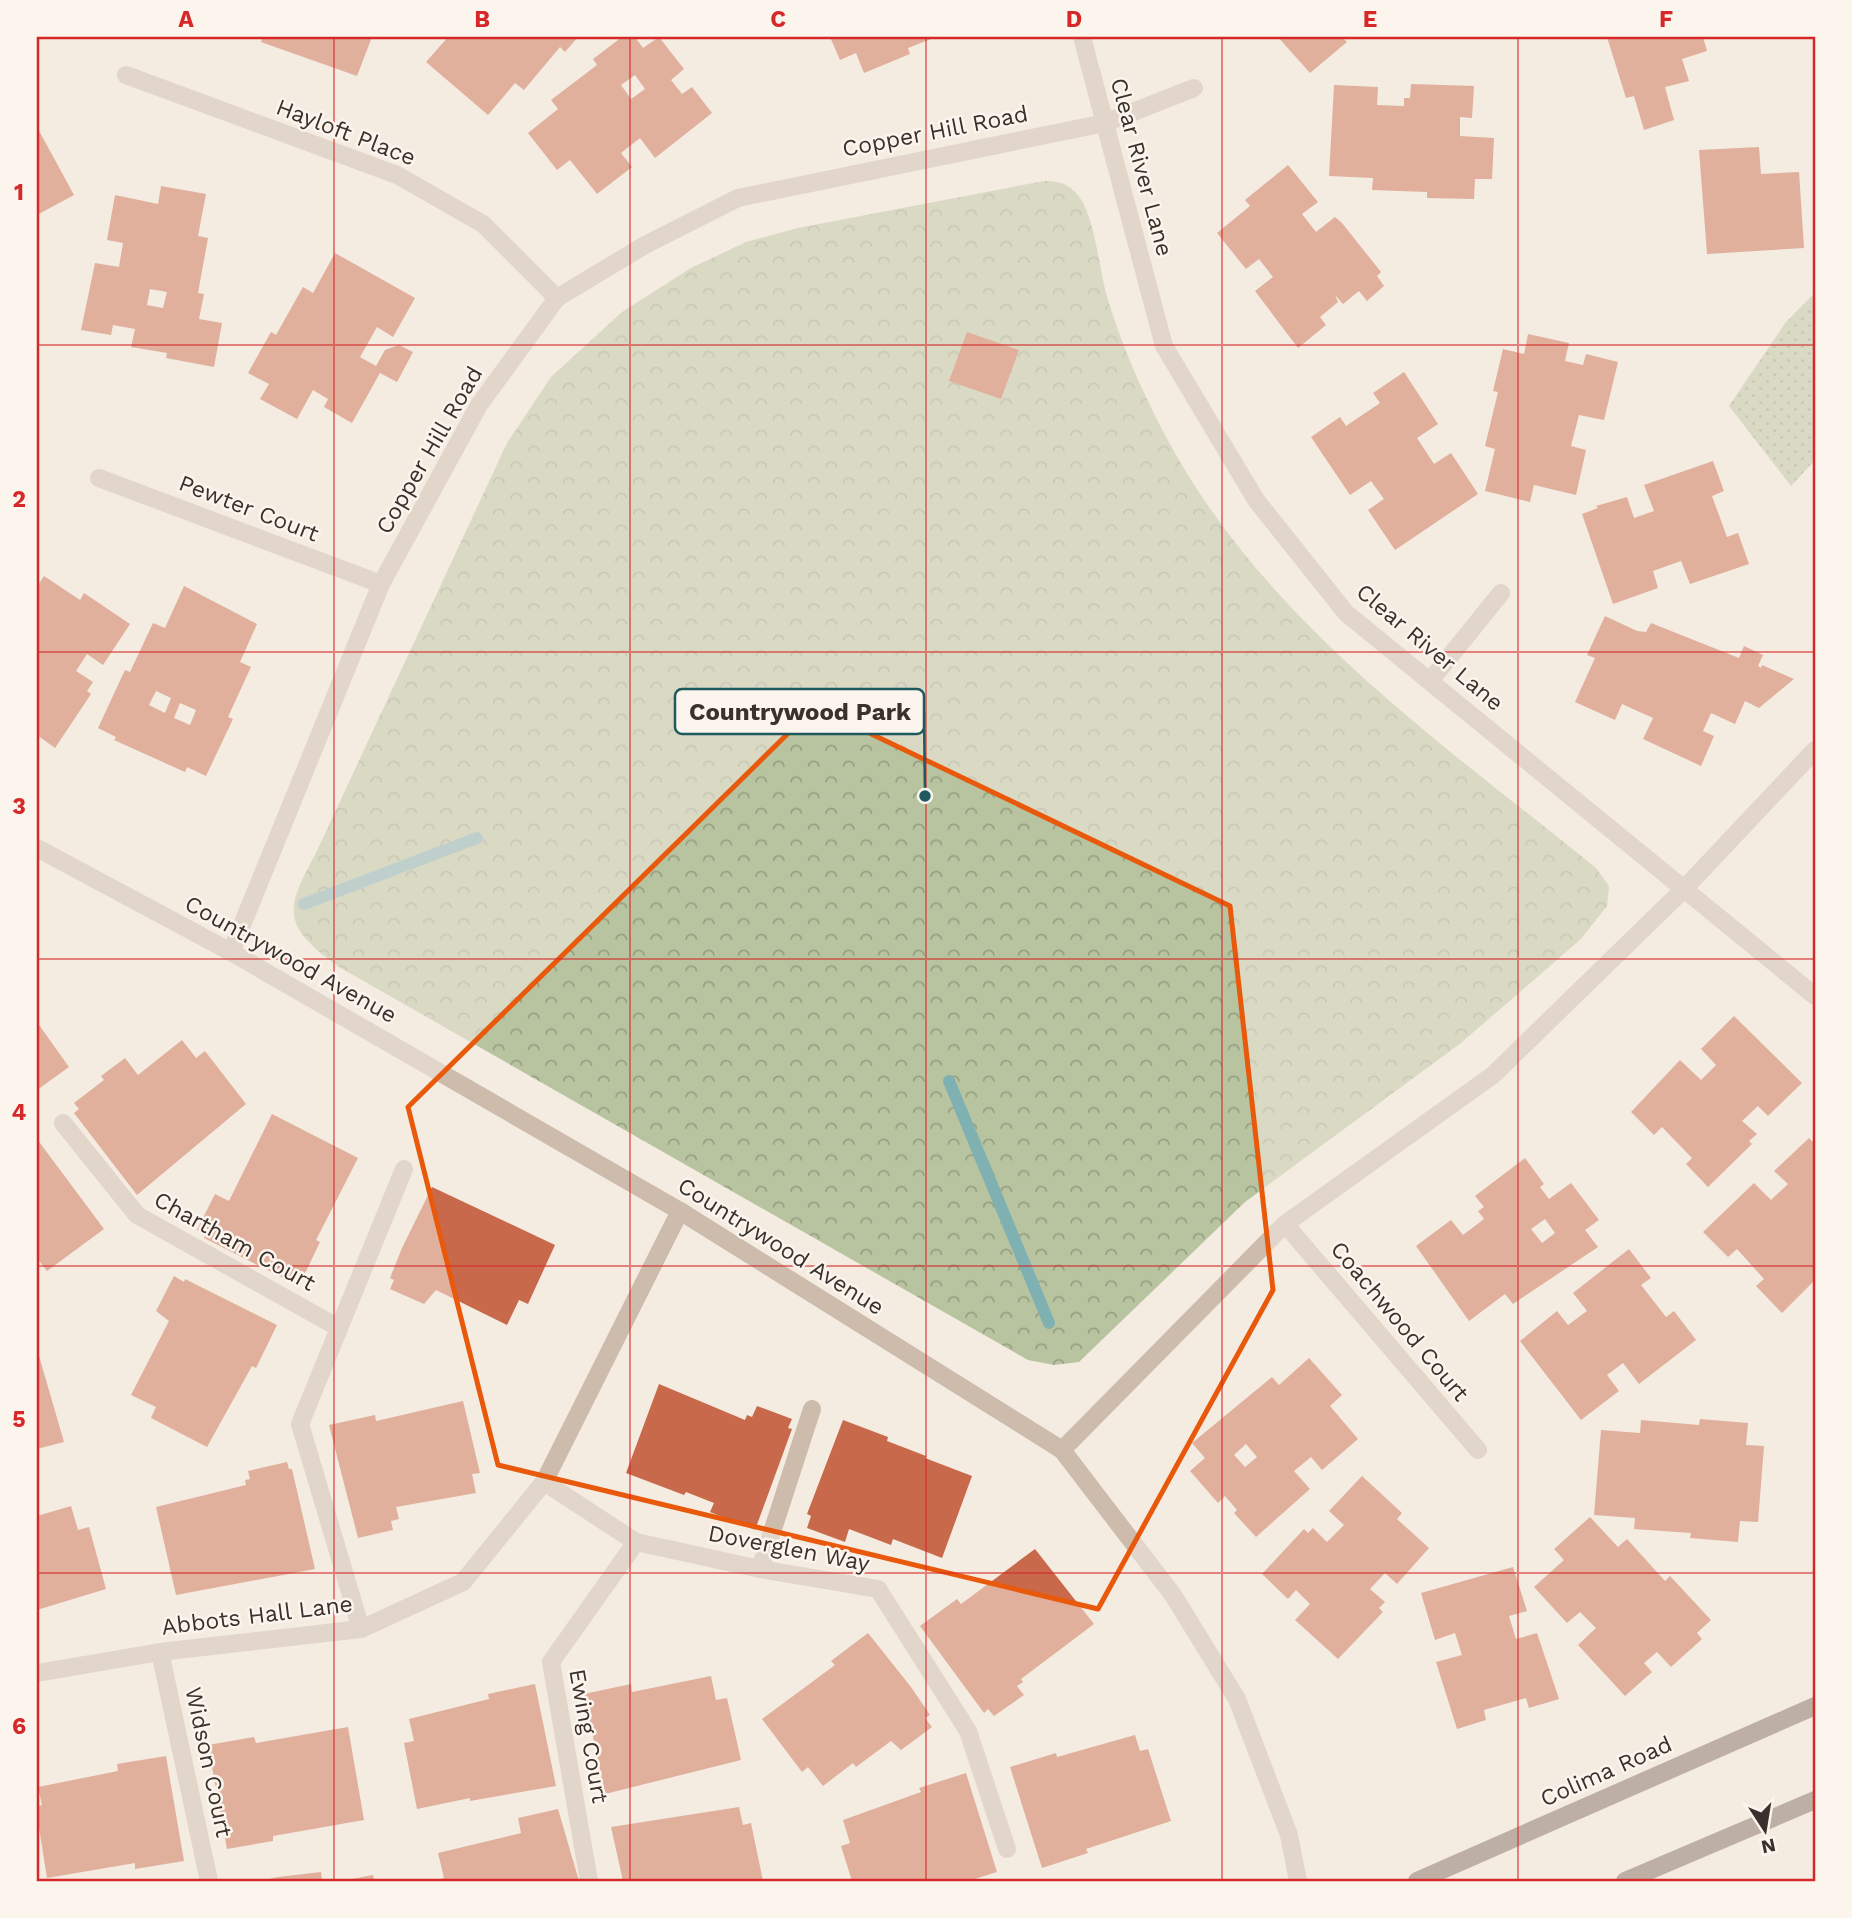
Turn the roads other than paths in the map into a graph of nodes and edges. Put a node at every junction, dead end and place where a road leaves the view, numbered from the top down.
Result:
1 (1082, 37) edge
2 (126, 75) dead end
3 (1194, 88) dead end
4 (1105, 123) junction
5 (557, 299) junction
6 (99, 478) dead end
7 (381, 584) junction
8 (1501, 593) dead end
9 (1430, 681) junction
10 (1815, 750) edge
11 (37, 848) edge
12 (1683, 890) junction
13 (232, 952) junction
14 (1815, 996) edge
15 (63, 1123) dead end
16 (404, 1169) dead end
17 (680, 1211) junction
18 (1285, 1224) junction
19 (340, 1328) junction
20 (812, 1409) dead end
21 (1062, 1450) junction
22 (1478, 1450) dead end
23 (544, 1482) junction
24 (636, 1542) junction
25 (760, 1569) junction
26 (361, 1629) junction
27 (160, 1652) junction
28 (37, 1673) edge
29 (1815, 1706) edge
30 (1815, 1800) edge
31 (1007, 1849) dead end
32 (209, 1881) edge
33 (589, 1881) edge
34 (1298, 1881) edge
35 (1417, 1881) edge
36 (1625, 1881) edge

1 - 4 street, Clear River Lane
2 - 5 street, Hayloft Place
3 - 4 street, Copper Hill Road
4 - 5 street, Copper Hill Road
4 - 9 street, Clear River Lane
5 - 7 street, Copper Hill Road
6 - 7 street, Pewter Court
7 - 13 street, Copper Hill Road
8 - 9 street
9 - 12 street, Clear River Lane
10 - 12 street
11 - 13 street, Countrywood Avenue
12 - 14 street, Clear River Lane
12 - 18 street
13 - 17 street, Countrywood Avenue
15 - 19 street, Chartham Court
16 - 19 street
17 - 21 street, Countrywood Avenue
17 - 23 street, Abbots Hall Lane
18 - 21 street
18 - 22 street, Coachwood Court
19 - 26 street
20 - 25 street
21 - 34 street, Countrywood Avenue
23 - 24 street, Doverglen Way
23 - 26 street, Abbots Hall Lane
24 - 25 street, Doverglen Way
24 - 33 street, Ewing Court
25 - 31 street, Doverglen Way
26 - 27 street, Abbots Hall Lane
27 - 28 street, Abbots Hall Lane
27 - 32 street, Widson Court
29 - 35 main road, Colima Road
30 - 36 main road

